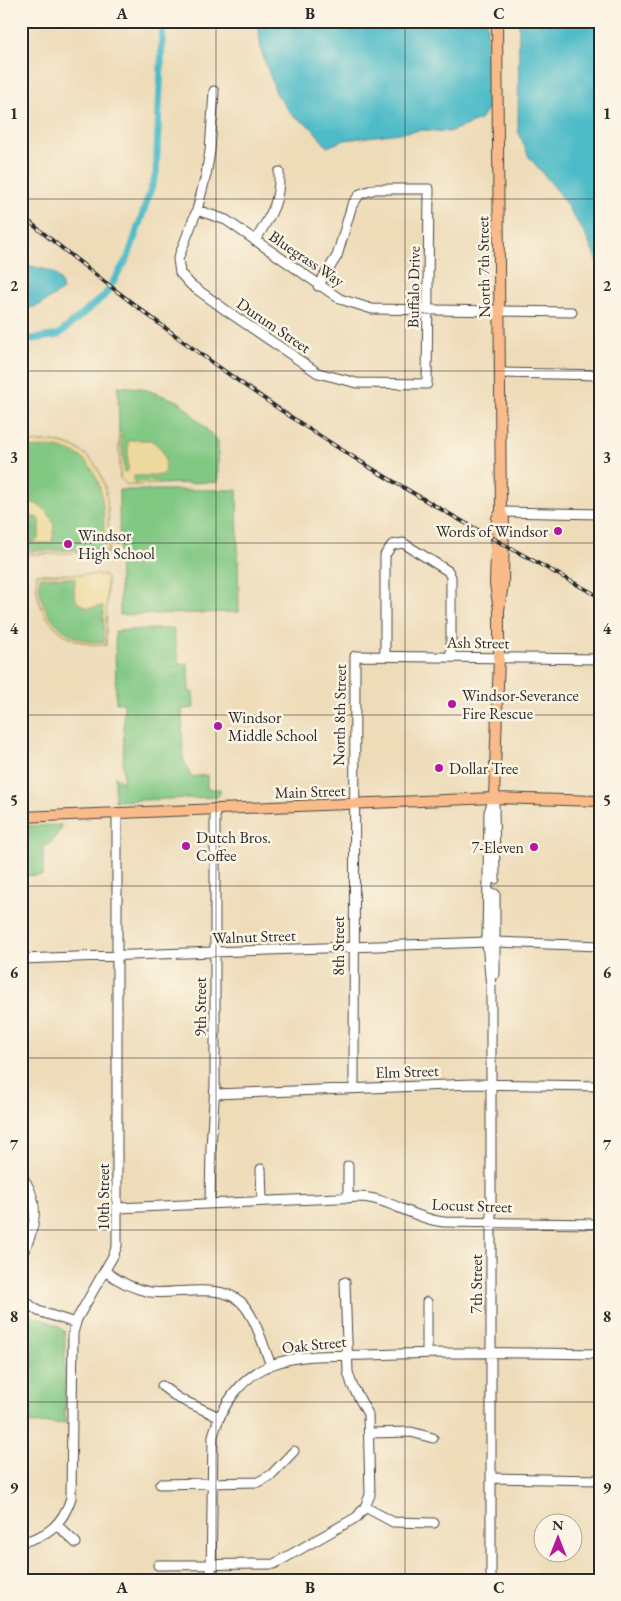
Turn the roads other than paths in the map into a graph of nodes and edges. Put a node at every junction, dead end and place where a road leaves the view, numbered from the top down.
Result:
1 (497, 21) edge
2 (214, 91) dead end
3 (279, 172) dead end
4 (197, 210) junction
5 (255, 241) junction
6 (318, 286) junction
7 (428, 310) junction
8 (499, 312) junction
9 (572, 312) dead end
10 (500, 373) junction
11 (600, 375) edge
12 (427, 384) joint
13 (501, 512) junction
14 (600, 514) edge
15 (355, 656) joint
16 (385, 656) junction
17 (451, 656) junction
18 (499, 656) junction
19 (600, 659) edge
20 (494, 798) junction
21 (600, 801) edge
22 (354, 804) junction
23 (215, 810) junction
24 (116, 814) junction
25 (21, 817) edge
26 (491, 942) junction
27 (600, 946) edge
28 (353, 948) junction
29 (215, 952) junction
30 (118, 954) junction
31 (21, 958) edge
32 (491, 988) junction
33 (490, 1083) junction
34 (600, 1086) edge
35 (354, 1088) junction
36 (215, 1094) junction
37 (348, 1166) dead end
38 (261, 1169) dead end
39 (21, 1175) edge
40 (348, 1198) junction
41 (262, 1201) junction
42 (210, 1204) junction
43 (118, 1208) junction
44 (491, 1221) junction
45 (600, 1224) edge
46 (21, 1256) edge
47 (105, 1272) junction
48 (345, 1282) dead end
49 (21, 1298) edge
50 (427, 1302) dead end
51 (75, 1323) junction
52 (490, 1352) junction
53 (427, 1353) junction
54 (600, 1354) edge
55 (348, 1356) junction
56 (271, 1365) junction
57 (162, 1386) dead end
58 (219, 1417) junction
59 (369, 1433) junction
60 (433, 1438) dead end
61 (294, 1451) dead end
62 (491, 1478) junction
63 (600, 1480) edge
64 (160, 1484) dead end
65 (211, 1484) junction
66 (365, 1508) junction
67 (434, 1523) dead end
68 (57, 1525) junction
69 (21, 1542) edge
70 (76, 1543) dead end
71 (211, 1564) junction
72 (158, 1565) dead end
73 (211, 1580) edge
74 (490, 1580) edge

1 - 8 main road, North 7th Street
2 - 4 street, Durum Street
3 - 5 street
4 - 5 street, Bluegrass Way
4 - 12 street, Durum Street
5 - 6 street, Bluegrass Way
6 - 7 street, Bluegrass Way
6 - 7 street, Buffalo Drive
7 - 8 street, Bluegrass Way
7 - 12 street, Buffalo Drive
8 - 9 street, Bluegrass Way
8 - 10 main road, North 7th Street
10 - 11 street
10 - 13 main road, North 7th Street
13 - 14 street
13 - 18 main road, North 7th Street
15 - 16 street, Ash Street
15 - 22 street, North 8th Street
16 - 17 street, Ash Street
16 - 17 street
17 - 18 street, Ash Street
18 - 19 street, Ash Street
18 - 20 main road, 7th Street
20 - 21 main road, Main Street
20 - 22 main road, Main Street
20 - 26 street, 7th Street
20 - 26 street, 7th Street
22 - 23 main road, Main Street
22 - 28 street, 8th Street
23 - 24 main road, Main Street
23 - 29 street, 9th Street
24 - 25 main road, Main Street
24 - 30 street, 10th Street
26 - 27 street, Walnut Street
26 - 28 street, Walnut Street
26 - 32 street, 7th Street
26 - 32 street, 7th Street
28 - 29 street, Walnut Street
28 - 35 street, 8th Street
29 - 30 street, Walnut Street
29 - 36 street, 9th Street
30 - 31 street, Walnut Street
30 - 43 street, 10th Street
32 - 33 street, 7th Street
33 - 34 street, Elm Street
33 - 35 street, Elm Street
33 - 44 street, 7th Street
35 - 36 street, Elm Street
36 - 42 street, 9th Street
37 - 40 street
38 - 41 street
39 - 46 street
40 - 41 street, Locust Street
40 - 44 street, Locust Street
41 - 42 street, Locust Street
42 - 43 street, Locust Street
43 - 47 street, 10th Street
44 - 45 street, Locust Street
44 - 52 street, 7th Street
47 - 51 street, 10th Street
47 - 56 street
48 - 55 street
49 - 51 street
50 - 53 street
51 - 68 street, 10th Street
52 - 53 street, Oak Street
52 - 54 street, Oak Street
52 - 62 street, 7th Street
53 - 55 street, Oak Street
55 - 56 street, Oak Street
55 - 59 street
56 - 58 street, Oak Street
57 - 58 street
58 - 65 street, Oak Street
59 - 60 street
59 - 66 street
61 - 65 street
62 - 63 street
62 - 74 street, 7th Street
64 - 65 street
65 - 71 street, Oak Street
66 - 67 street
66 - 71 street
68 - 69 street
68 - 70 street
71 - 72 street
71 - 73 street, Oak Street

